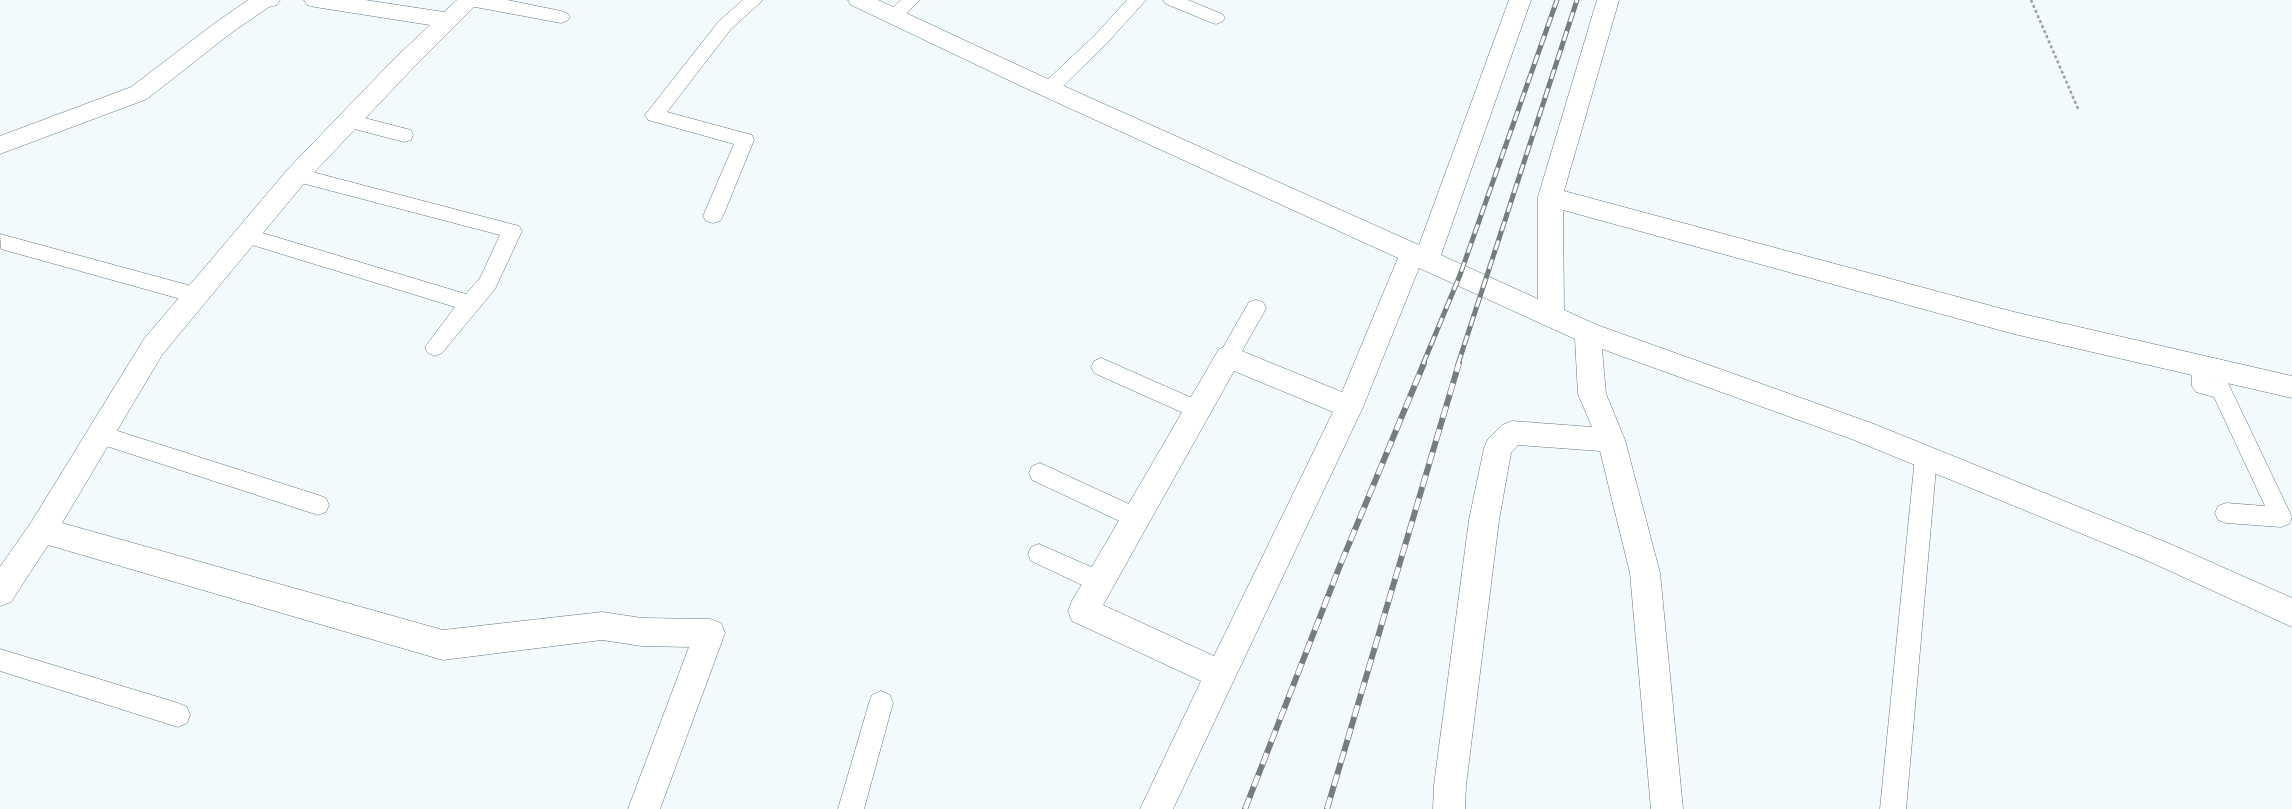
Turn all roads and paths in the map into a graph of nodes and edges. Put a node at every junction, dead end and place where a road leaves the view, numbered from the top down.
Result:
1 (268, 0) edge
2 (315, 0) edge
3 (470, 0) edge
4 (754, 0) edge
5 (860, 0) edge
6 (1137, 0) edge
7 (1172, 0) edge
8 (1520, 0) edge
9 (1608, 0) edge
10 (2031, 0) edge
11 (902, 8) edge
12 (561, 17) dead end
13 (1216, 18) dead end
14 (448, 20) junction
15 (1049, 89) junction
16 (2080, 111) dead end
17 (348, 121) junction
18 (404, 135) dead end
19 (0, 145) edge
20 (297, 176) junction
21 (1550, 197) junction
22 (713, 216) dead end
23 (246, 236) junction
24 (1, 241) edge
25 (1419, 257) junction
26 (196, 295) junction
27 (470, 303) junction
28 (1256, 308) dead end
29 (1551, 317) junction
30 (1588, 333) junction
31 (435, 347) dead end
32 (1228, 356) junction
33 (2201, 366) junction
34 (1101, 367) dead end
35 (2292, 387) edge
36 (1349, 407) junction
37 (1198, 410) junction
38 (99, 434) junction
39 (1611, 440) junction
40 (1926, 457) junction
41 (1040, 473) dead end
42 (318, 505) dead end
43 (2226, 513) dead end
44 (1136, 518) junction
45 (42, 530) junction
46 (1039, 554) dead end
47 (1099, 582) junction
48 (0, 592) edge
49 (2292, 613) edge
50 (0, 660) edge
51 (1220, 674) junction
52 (881, 703) dead end
53 (178, 715) dead end
54 (644, 809) edge
55 (851, 809) edge
56 (1156, 809) edge
57 (1449, 809) edge
58 (1667, 809) edge
59 (1893, 809) edge

1 - 19 street
2 - 14 street
3 - 12 lane
3 - 14 street
4 - 22 lane
5 - 11 street
6 - 15 lane
7 - 13 lane
8 - 25 street
9 - 21 street
10 - 16 path
11 - 15 street
14 - 17 street
15 - 25 street
17 - 18 lane
17 - 20 street
20 - 23 street
20 - 27 lane
21 - 29 street
21 - 33 street
23 - 26 street
23 - 27 lane
24 - 26 lane
25 - 29 street
25 - 36 street
26 - 38 street
27 - 31 lane
28 - 32 lane
29 - 30 street
30 - 39 street
30 - 40 street
32 - 36 street
32 - 37 street
33 - 35 street
33 - 43 lane
34 - 37 lane
36 - 51 street
37 - 44 street
38 - 42 lane
38 - 45 street
39 - 57 street
39 - 58 street
40 - 49 street
40 - 59 lane
41 - 44 lane
44 - 47 street
45 - 48 street
45 - 54 street
46 - 47 lane
47 - 51 street
50 - 53 lane
51 - 56 street
52 - 55 lane

